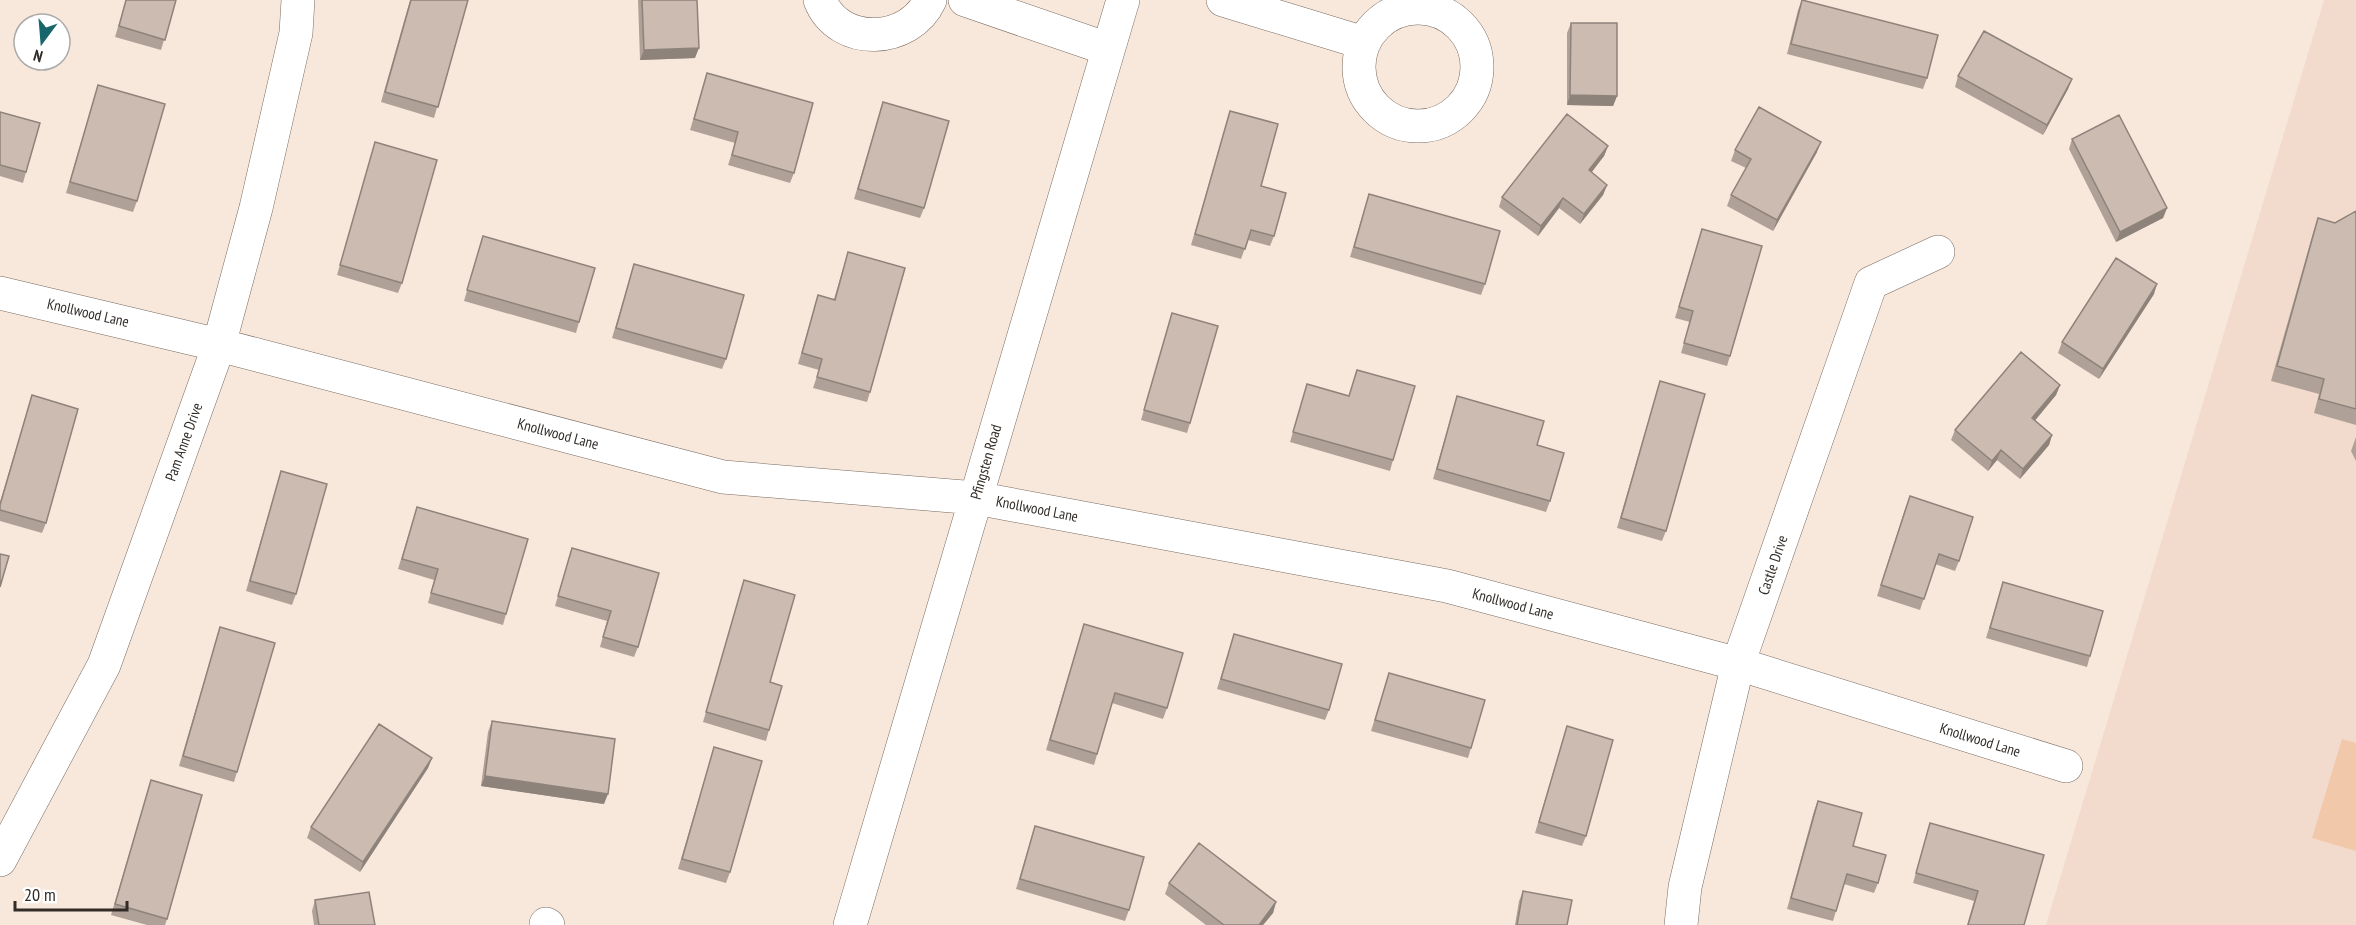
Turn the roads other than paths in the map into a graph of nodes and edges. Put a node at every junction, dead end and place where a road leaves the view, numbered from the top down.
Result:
1 (298, 0) edge
2 (820, 0) edge
3 (930, 0) edge
4 (965, 0) edge
5 (1123, 0) edge
6 (1223, 0) edge
7 (1364, 43) dead end
8 (1108, 49) junction
9 (1938, 252) dead end
10 (0, 292) edge
11 (219, 345) junction
12 (976, 498) junction
13 (1738, 664) junction
14 (2066, 766) dead end
15 (0, 860) edge
16 (850, 925) edge
17 (1681, 925) edge

1 - 11 street, Pam Anne Drive
2 - 3 street
4 - 8 street
5 - 8 street, Pfingsten Road
6 - 7 street
8 - 12 street, Pfingsten Road
9 - 13 street, Castle Drive
10 - 11 street, Knollwood Lane
11 - 12 street, Knollwood Lane
11 - 15 street, Pam Anne Drive
12 - 13 street, Knollwood Lane
12 - 16 street, Pfingsten Road
13 - 14 street, Knollwood Lane
13 - 17 street, Castle Drive

